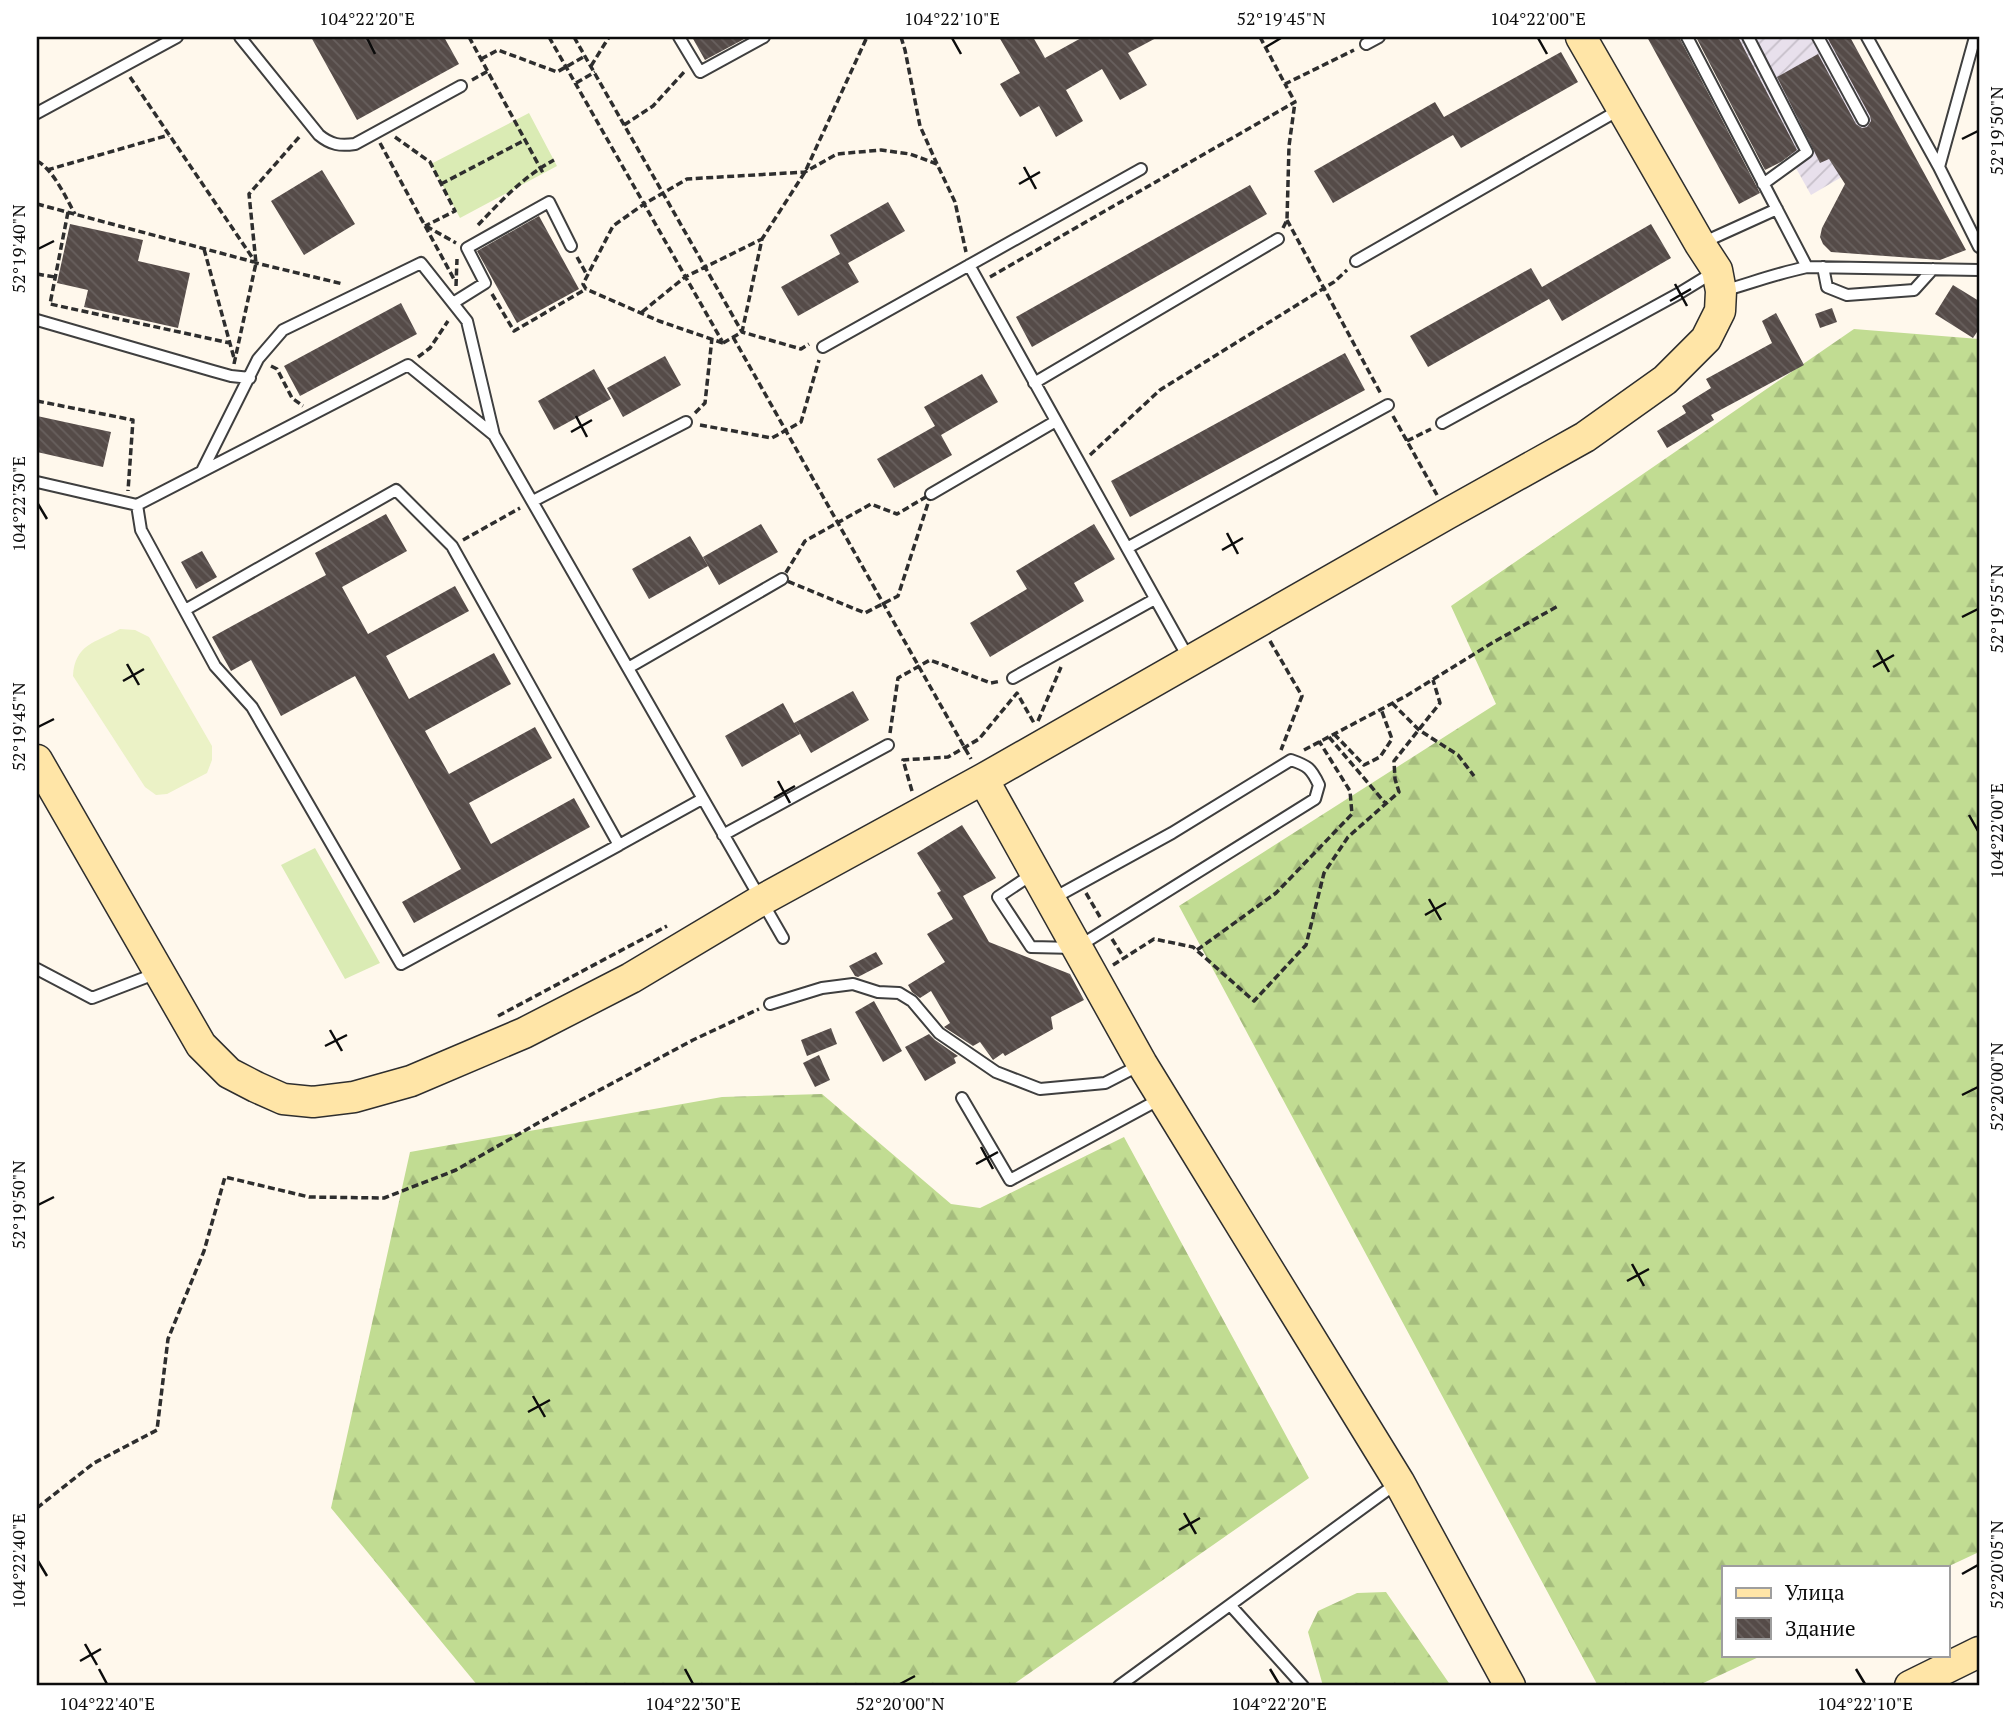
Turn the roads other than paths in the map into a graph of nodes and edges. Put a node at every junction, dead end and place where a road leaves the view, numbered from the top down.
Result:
1 (177, 37) edge
2 (240, 37) edge
3 (679, 37) edge
4 (764, 37) edge
5 (1379, 37) edge
6 (1581, 37) edge
7 (1687, 37) edge
8 (1748, 37) edge
9 (1818, 37) edge
10 (1867, 37) edge
11 (1975, 37) edge
12 (1366, 44) road end
13 (461, 86) dead end
14 (1622, 109) junction
15 (37, 113) edge
16 (1863, 120) dead end
17 (1939, 167) junction
18 (1141, 169) dead end
19 (1763, 184) junction
20 (1776, 209) junction
21 (1278, 239) road end
22 (1700, 244) junction
23 (571, 246) road end
24 (1979, 247) edge
25 (1356, 261) road end
26 (969, 265) junction
27 (1807, 267) junction
28 (1823, 268) junction
29 (1933, 269) junction
30 (1979, 270) edge
31 (1719, 281) junction
32 (453, 303) junction
33 (37, 320) edge
34 (823, 348) road end
35 (250, 378) junction
36 (1034, 383) junction
37 (1388, 405) road end
38 (1056, 421) junction
39 (686, 422) road end
40 (1442, 423) road end
41 (494, 435) junction
42 (202, 471) junction
43 (37, 482) edge
44 (931, 495) road end
45 (533, 501) junction
46 (132, 504) junction
47 (1127, 548) junction
48 (782, 579) road end
49 (1155, 599) junction
50 (185, 610) junction
51 (1190, 661) junction
52 (628, 668) junction
53 (1013, 678) road end
54 (888, 745) road end
55 (37, 760) edge
56 (983, 779) junction
57 (702, 799) junction
58 (723, 835) junction
59 (619, 845) junction
60 (1035, 873) junction
61 (1050, 900) junction
62 (760, 901) junction
63 (783, 938) dead end
64 (1076, 948) junction
65 (37, 969) edge
66 (159, 972) junction
67 (770, 1004) road end
68 (1142, 1064) junction
69 (962, 1098) dead end
70 (1163, 1098) junction
71 (1399, 1482) junction
72 (1231, 1606) junction
73 (1979, 1652) edge
74 (1119, 1686) edge
75 (1303, 1686) edge
76 (1510, 1686) edge
77 (1910, 1686) edge

1 - 15 lane
2 - 13 lane
3 - 4 lane
5 - 12 lane
6 - 14 street
7 - 19 lane
8 - 19 lane
9 - 16 lane
10 - 17 lane
11 - 17 lane
14 - 22 street
14 - 25 lane
17 - 24 lane
18 - 26 lane
19 - 20 lane
20 - 22 lane
20 - 27 lane
21 - 36 lane
22 - 31 street
23 - 32 lane
26 - 34 lane
26 - 36 lane
27 - 28 lane
27 - 31 lane
28 - 29 lane
28 - 29 lane
29 - 30 lane
31 - 40 lane
31 - 51 street
32 - 35 lane
32 - 41 lane
33 - 35 lane
35 - 42 lane
36 - 38 lane
37 - 47 lane
38 - 44 lane
38 - 47 lane
39 - 45 lane
41 - 42 lane
41 - 45 lane
42 - 46 lane
43 - 46 lane
45 - 52 lane
46 - 50 lane
47 - 49 lane
48 - 52 lane
49 - 51 lane
49 - 53 lane
50 - 59 lane
50 - 59 lane
51 - 56 street
52 - 57 lane
54 - 58 lane
55 - 66 street
56 - 60 street
56 - 62 street
57 - 58 lane
57 - 59 lane
58 - 62 lane
60 - 61 street
60 - 64 lane
61 - 64 street
61 - 64 lane
62 - 63 lane
62 - 66 street
64 - 68 street
65 - 66 lane
67 - 68 lane
68 - 70 street
69 - 70 lane
70 - 71 street
71 - 72 lane
71 - 76 street
72 - 74 lane
72 - 75 lane
73 - 77 street

